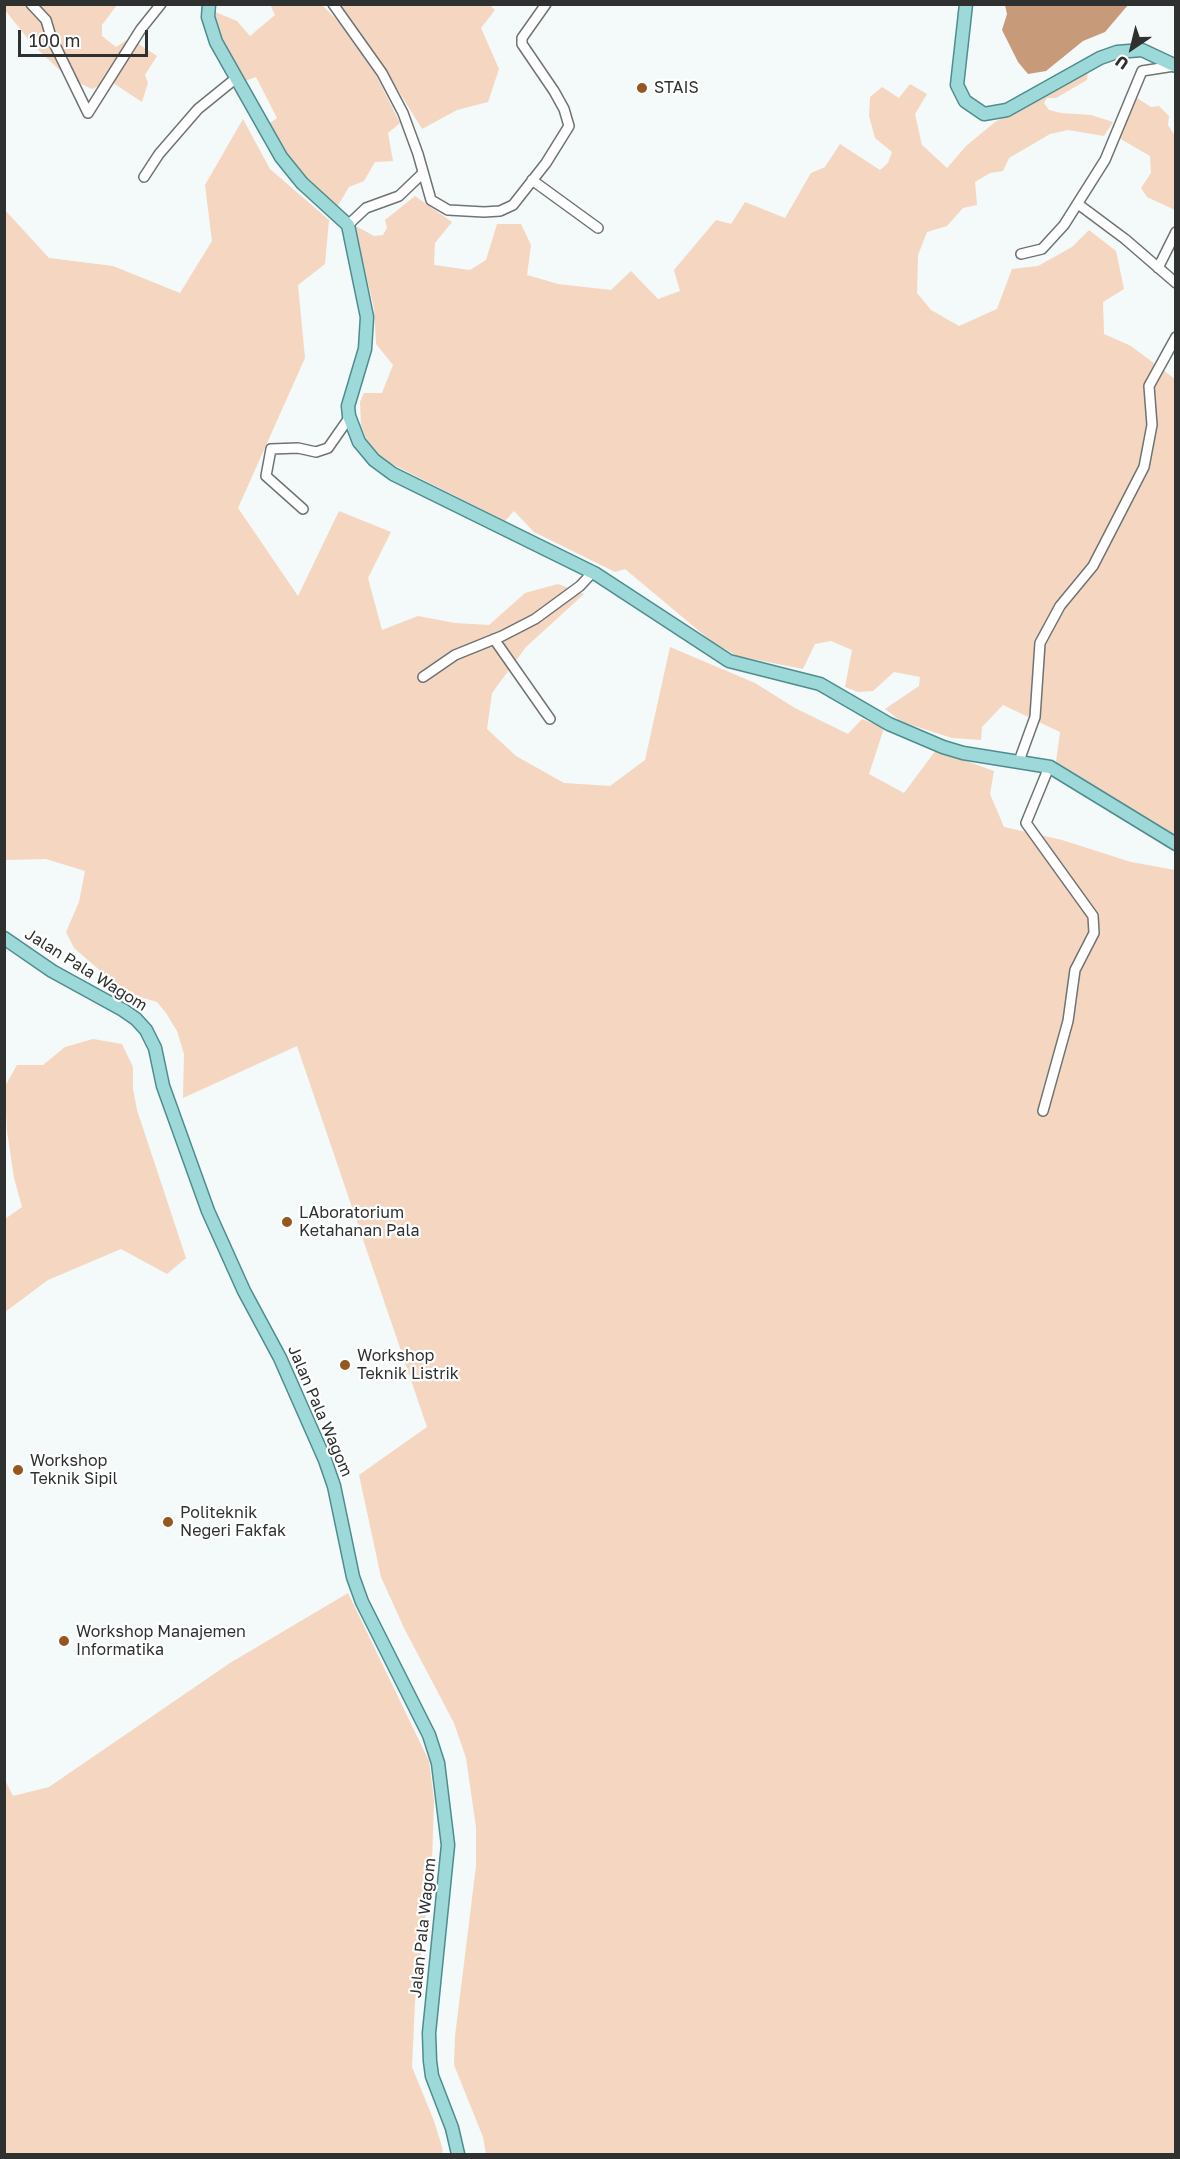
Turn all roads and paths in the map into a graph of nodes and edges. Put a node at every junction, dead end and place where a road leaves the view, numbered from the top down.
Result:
1 (31, 4) edge
2 (161, 4) edge
3 (209, 4) edge
4 (333, 4) edge
5 (546, 4) edge
6 (966, 4) edge
7 (1175, 66) edge
8 (235, 79) junction
9 (423, 173) junction
10 (144, 177) dead end
11 (532, 180) junction
12 (1077, 204) junction
13 (348, 225) junction
14 (598, 228) dead end
15 (1176, 232) edge
16 (1021, 254) dead end
17 (1158, 268) junction
18 (1176, 284) edge
19 (1176, 337) edge
20 (349, 418) junction
21 (303, 509) dead end
22 (593, 572) junction
23 (494, 639) junction
24 (423, 677) dead end
25 (550, 720) dead end
26 (1019, 761) junction
27 (1049, 767) junction
28 (1176, 844) edge
29 (4, 938) edge
30 (1043, 1111) dead end
31 (458, 2154) edge

1 - 2 street
3 - 8 main road
4 - 9 street
5 - 11 street
6 - 7 main road
7 - 12 street
8 - 10 street
8 - 13 main road
9 - 11 street
9 - 13 street
11 - 14 street
12 - 16 street
12 - 17 street
13 - 20 main road
15 - 17 street
17 - 18 street
19 - 26 street
20 - 21 street
20 - 22 main road
22 - 23 street
22 - 26 main road
23 - 24 street
23 - 25 street
26 - 27 main road
27 - 28 main road
27 - 30 street
29 - 31 main road, Jalan Pala Wagom

